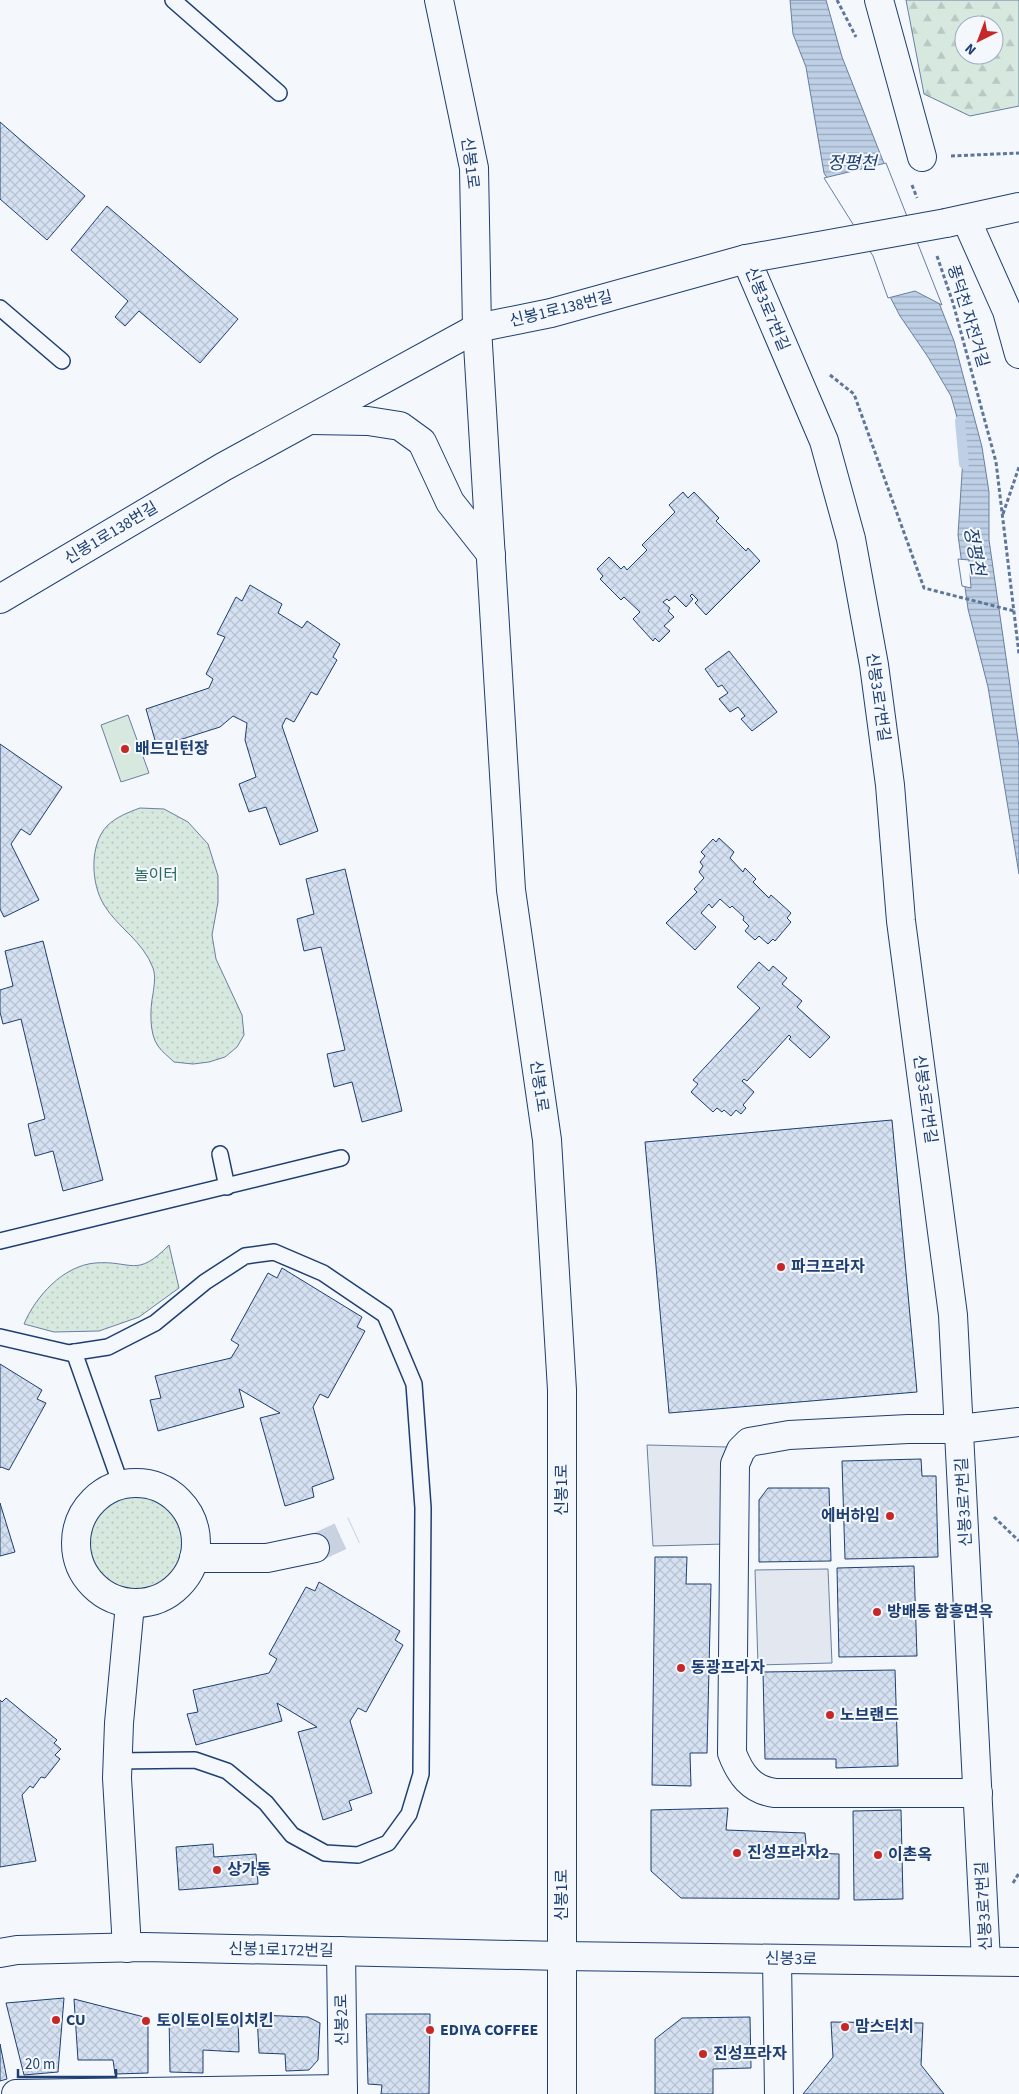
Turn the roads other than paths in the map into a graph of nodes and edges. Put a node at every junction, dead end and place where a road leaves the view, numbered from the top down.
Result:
1 (172, 0) edge
2 (439, 0) edge
3 (879, 0) edge
4 (279, 92) dead end
5 (922, 157) road end
6 (1019, 207) edge
7 (956, 221) junction
8 (746, 259) junction
9 (0, 308) edge
10 (477, 328) junction
11 (1019, 354) edge
12 (62, 361) dead end
13 (310, 420) junction
14 (491, 554) junction
15 (0, 598) edge
16 (220, 1154) dead end
17 (341, 1158) dead end
18 (227, 1187) junction
19 (0, 1241) edge
20 (0, 1337) edge
21 (74, 1352) junction
22 (1010, 1423) edge
23 (960, 1429) junction
24 (121, 1485) junction
25 (315, 1548) tunnel mouth
26 (194, 1558) junction
27 (130, 1604) junction
28 (117, 1761) junction
29 (978, 1793) junction
30 (128, 1948) junction
31 (341, 1951) junction
32 (0, 1954) edge
33 (562, 1956) junction
34 (777, 1959) junction
35 (986, 1961) junction
36 (1019, 1962) edge
37 (343, 2092) edge
38 (16, 2094) edge
39 (562, 2094) edge
40 (779, 2094) edge

1 - 4 lane
2 - 10 street, 신봉1로
3 - 5 street
6 - 7 street
7 - 8 street, 신봉1로138번길, bridge
7 - 11 street
8 - 10 street, 신봉1로138번길
8 - 23 street, 신봉3로7번길
9 - 12 lane
10 - 13 street, 신봉1로138번길
10 - 14 street, 신봉1로
13 - 14 street
13 - 15 street, 신봉1로138번길
14 - 33 street, 신봉1로
16 - 18 lane
17 - 18 lane
18 - 19 lane
20 - 21 lane
21 - 24 lane
21 - 28 lane
22 - 23 street
23 - 29 street, 신봉3로7번길
23 - 29 street
24 - 26 street
24 - 27 street
25 - 26 street
26 - 27 street
27 - 28 street
28 - 30 street
29 - 35 street, 신봉3로7번길
30 - 31 street, 신봉1로172번길
30 - 32 street, 신봉1로172번길
31 - 33 street, 신봉1로172번길
31 - 37 street, 신봉2로
33 - 34 street, 신봉3로
33 - 39 street, 신봉1로
34 - 35 street, 신봉3로
34 - 40 street
35 - 36 street, 신봉3로
37 - 38 street, 신봉2로

